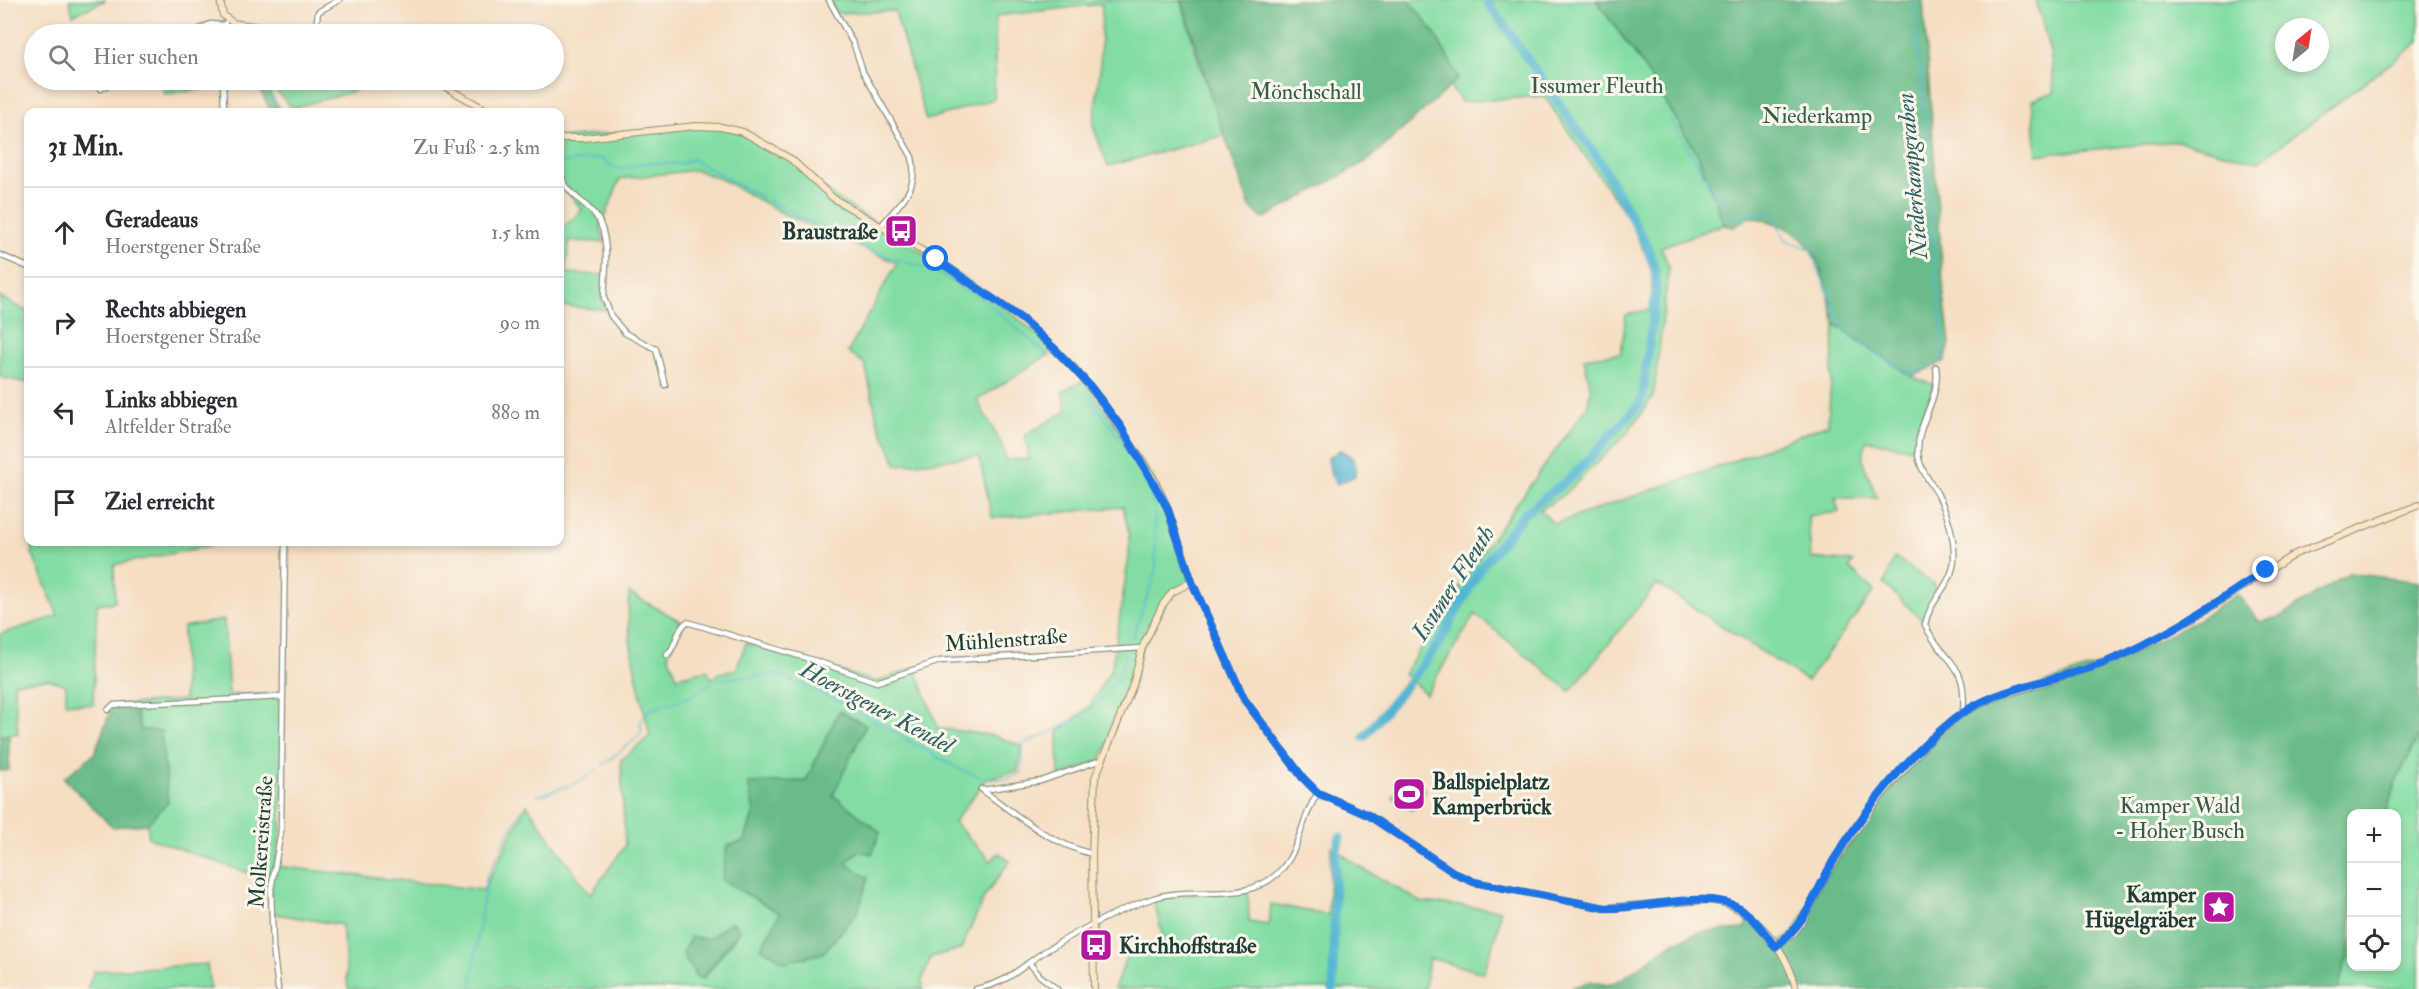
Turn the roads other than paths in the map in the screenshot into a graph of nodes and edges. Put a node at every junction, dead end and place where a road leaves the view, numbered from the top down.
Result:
1 (220, 0) edge
2 (339, 0) edge
3 (829, 0) edge
4 (226, 22) junction
5 (210, 24) edge
6 (238, 24) edge
7 (315, 24) edge
8 (223, 90) edge
9 (451, 90) edge
10 (224, 108) edge
11 (483, 108) edge
12 (564, 138) edge
13 (564, 182) edge
14 (881, 226) junction
15 (0, 255) edge
16 (24, 265) edge
17 (1936, 367) dead end
18 (664, 385) dead end
19 (2419, 505) edge
20 (285, 546) edge
21 (1192, 582) junction
22 (1142, 648) junction
23 (668, 656) dead end
24 (282, 697) junction
25 (108, 710) dead end
26 (1963, 712) junction
27 (1101, 760) junction
28 (1318, 793) junction
29 (1092, 854) junction
30 (1093, 924) junction
31 (1775, 947) junction
32 (1030, 964) junction
33 (278, 989) edge
34 (976, 989) edge
35 (1057, 989) edge
36 (1094, 989) edge
37 (1796, 989) edge

1 - 4 main road
2 - 7 street
3 - 14 street
4 - 5 street
4 - 6 main road
8 - 10 street
9 - 11 main road
12 - 14 main road
13 - 18 street
14 - 21 main road
15 - 16 street
17 - 26 street
19 - 26 main road
20 - 24 street, Molkereistraße
21 - 22 main road
21 - 28 main road
22 - 23 street, Mühlenstraße
22 - 27 main road
24 - 25 street
24 - 33 street, Molkereistraße
26 - 31 main road
27 - 29 main road
27 - 29 street
28 - 30 street
28 - 31 main road
29 - 30 main road
30 - 32 street
30 - 36 main road
31 - 37 main road
32 - 34 street
32 - 35 street

